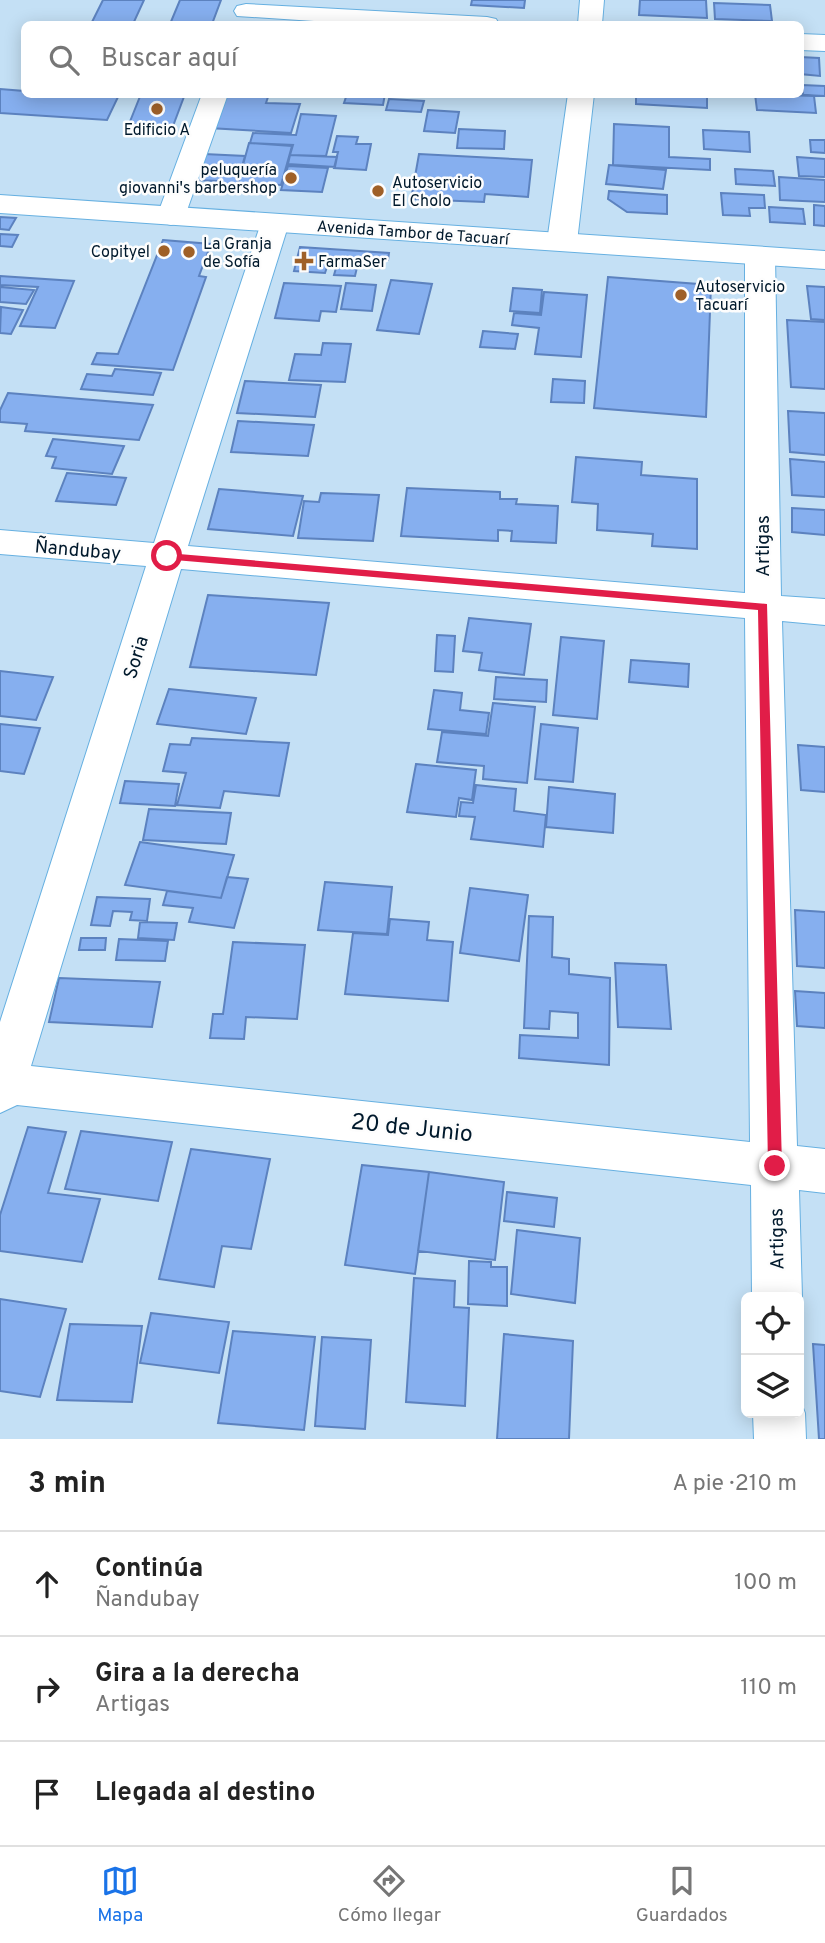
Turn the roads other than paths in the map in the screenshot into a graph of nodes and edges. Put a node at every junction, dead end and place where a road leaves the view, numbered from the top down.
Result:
1 (592, 0) edge
2 (245, 12) edge
3 (426, 21) edge
4 (590, 21) edge
5 (804, 42) edge
6 (825, 43) edge
7 (214, 98) edge
8 (580, 98) edge
9 (0, 204) edge
10 (171, 216) junction
11 (275, 223) junction
12 (562, 242) junction
13 (760, 256) junction
14 (825, 260) edge
15 (0, 542) edge
16 (167, 556) junction
17 (763, 607) junction
18 (825, 612) edge
19 (1, 1087) edge
20 (775, 1166) junction
21 (825, 1171) edge
22 (777, 1292) edge
23 (779, 1418) edge
24 (780, 1439) edge

1 - 4 street
2 - 3 street
5 - 6 street
7 - 10 street
8 - 12 street
9 - 10 street, Avenida Tambor de Tacuarí
10 - 11 street, Avenida Tambor de Tacuarí
11 - 12 street, Avenida Tambor de Tacuarí
11 - 16 street, Soria
12 - 13 street, Avenida Tambor de Tacuarí
13 - 14 street, Avenida Tambor de Tacuarí
13 - 17 street, Artigas
15 - 16 street, Ñandubay
16 - 17 street, Ñandubay
16 - 19 street, Soria
17 - 18 street, Ñandubay
17 - 20 street, Artigas
19 - 20 street, 20 de Junio
20 - 21 street, 20 de Junio
20 - 22 street, Artigas
23 - 24 street

